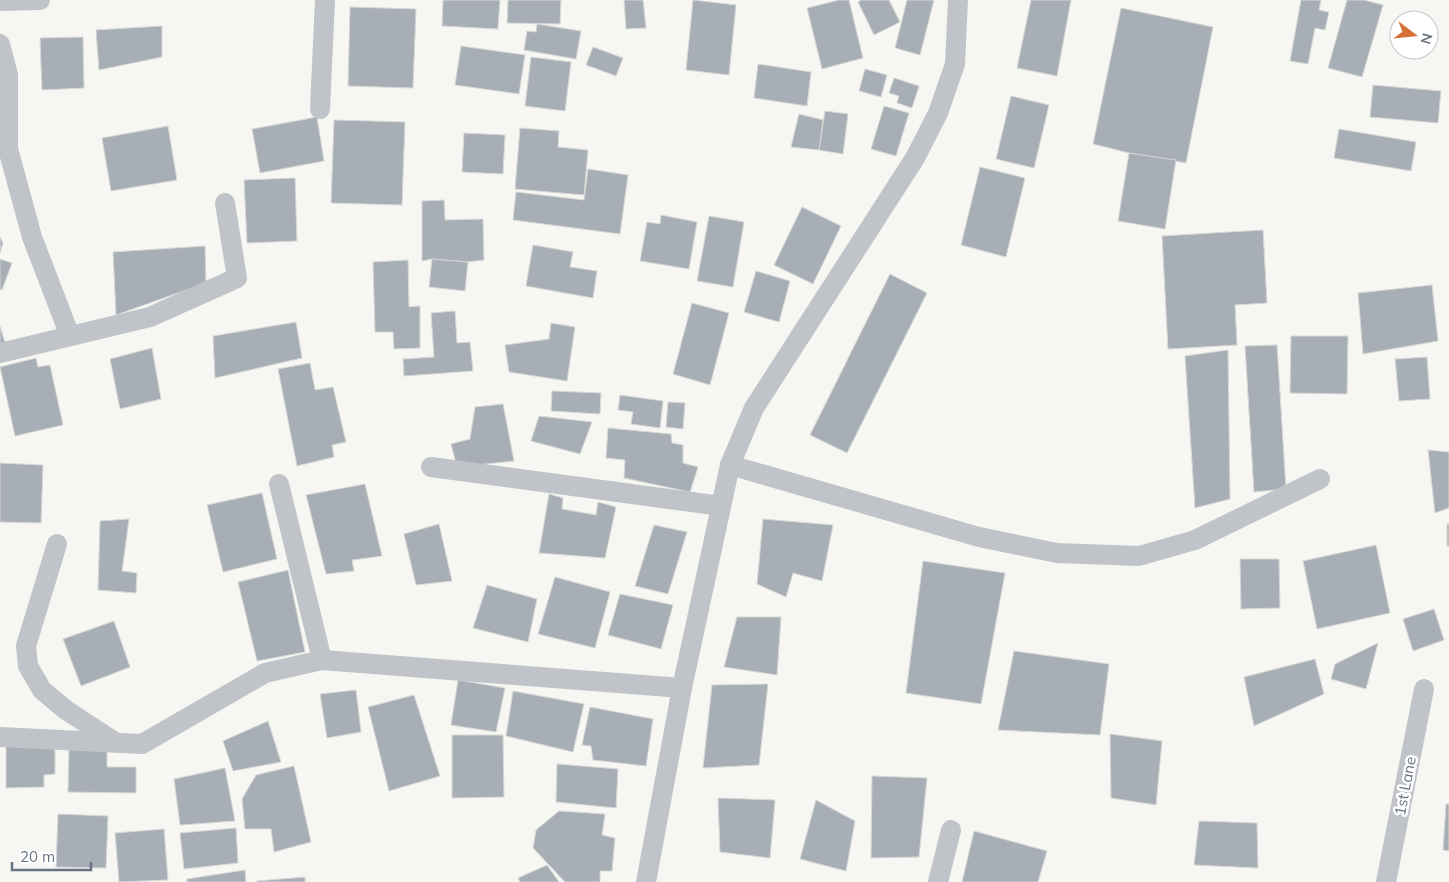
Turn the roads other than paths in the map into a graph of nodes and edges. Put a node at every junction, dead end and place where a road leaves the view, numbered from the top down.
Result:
1 (40, 0) edge
2 (325, 0) edge
3 (958, 0) edge
4 (0, 1) edge
5 (0, 44) edge
6 (320, 109) dead end
7 (225, 203) dead end
8 (70, 336) junction
9 (0, 353) edge
10 (730, 465) junction
11 (431, 468) dead end
12 (1320, 479) dead end
13 (279, 484) dead end
14 (721, 506) junction
15 (57, 544) dead end
16 (322, 660) junction
17 (682, 688) junction
18 (1424, 689) dead end
19 (0, 737) edge
20 (117, 743) junction
21 (951, 830) dead end
22 (646, 882) edge
23 (938, 882) edge
24 (1386, 882) edge

1 - 4 street
2 - 6 street
3 - 10 street
5 - 8 street
7 - 8 street
8 - 9 street
10 - 12 street
10 - 14 street
11 - 14 street
13 - 16 street
14 - 17 street
15 - 20 street
16 - 17 street
16 - 20 street
17 - 22 street
18 - 24 street, 1st Lane
19 - 20 street
21 - 23 street

